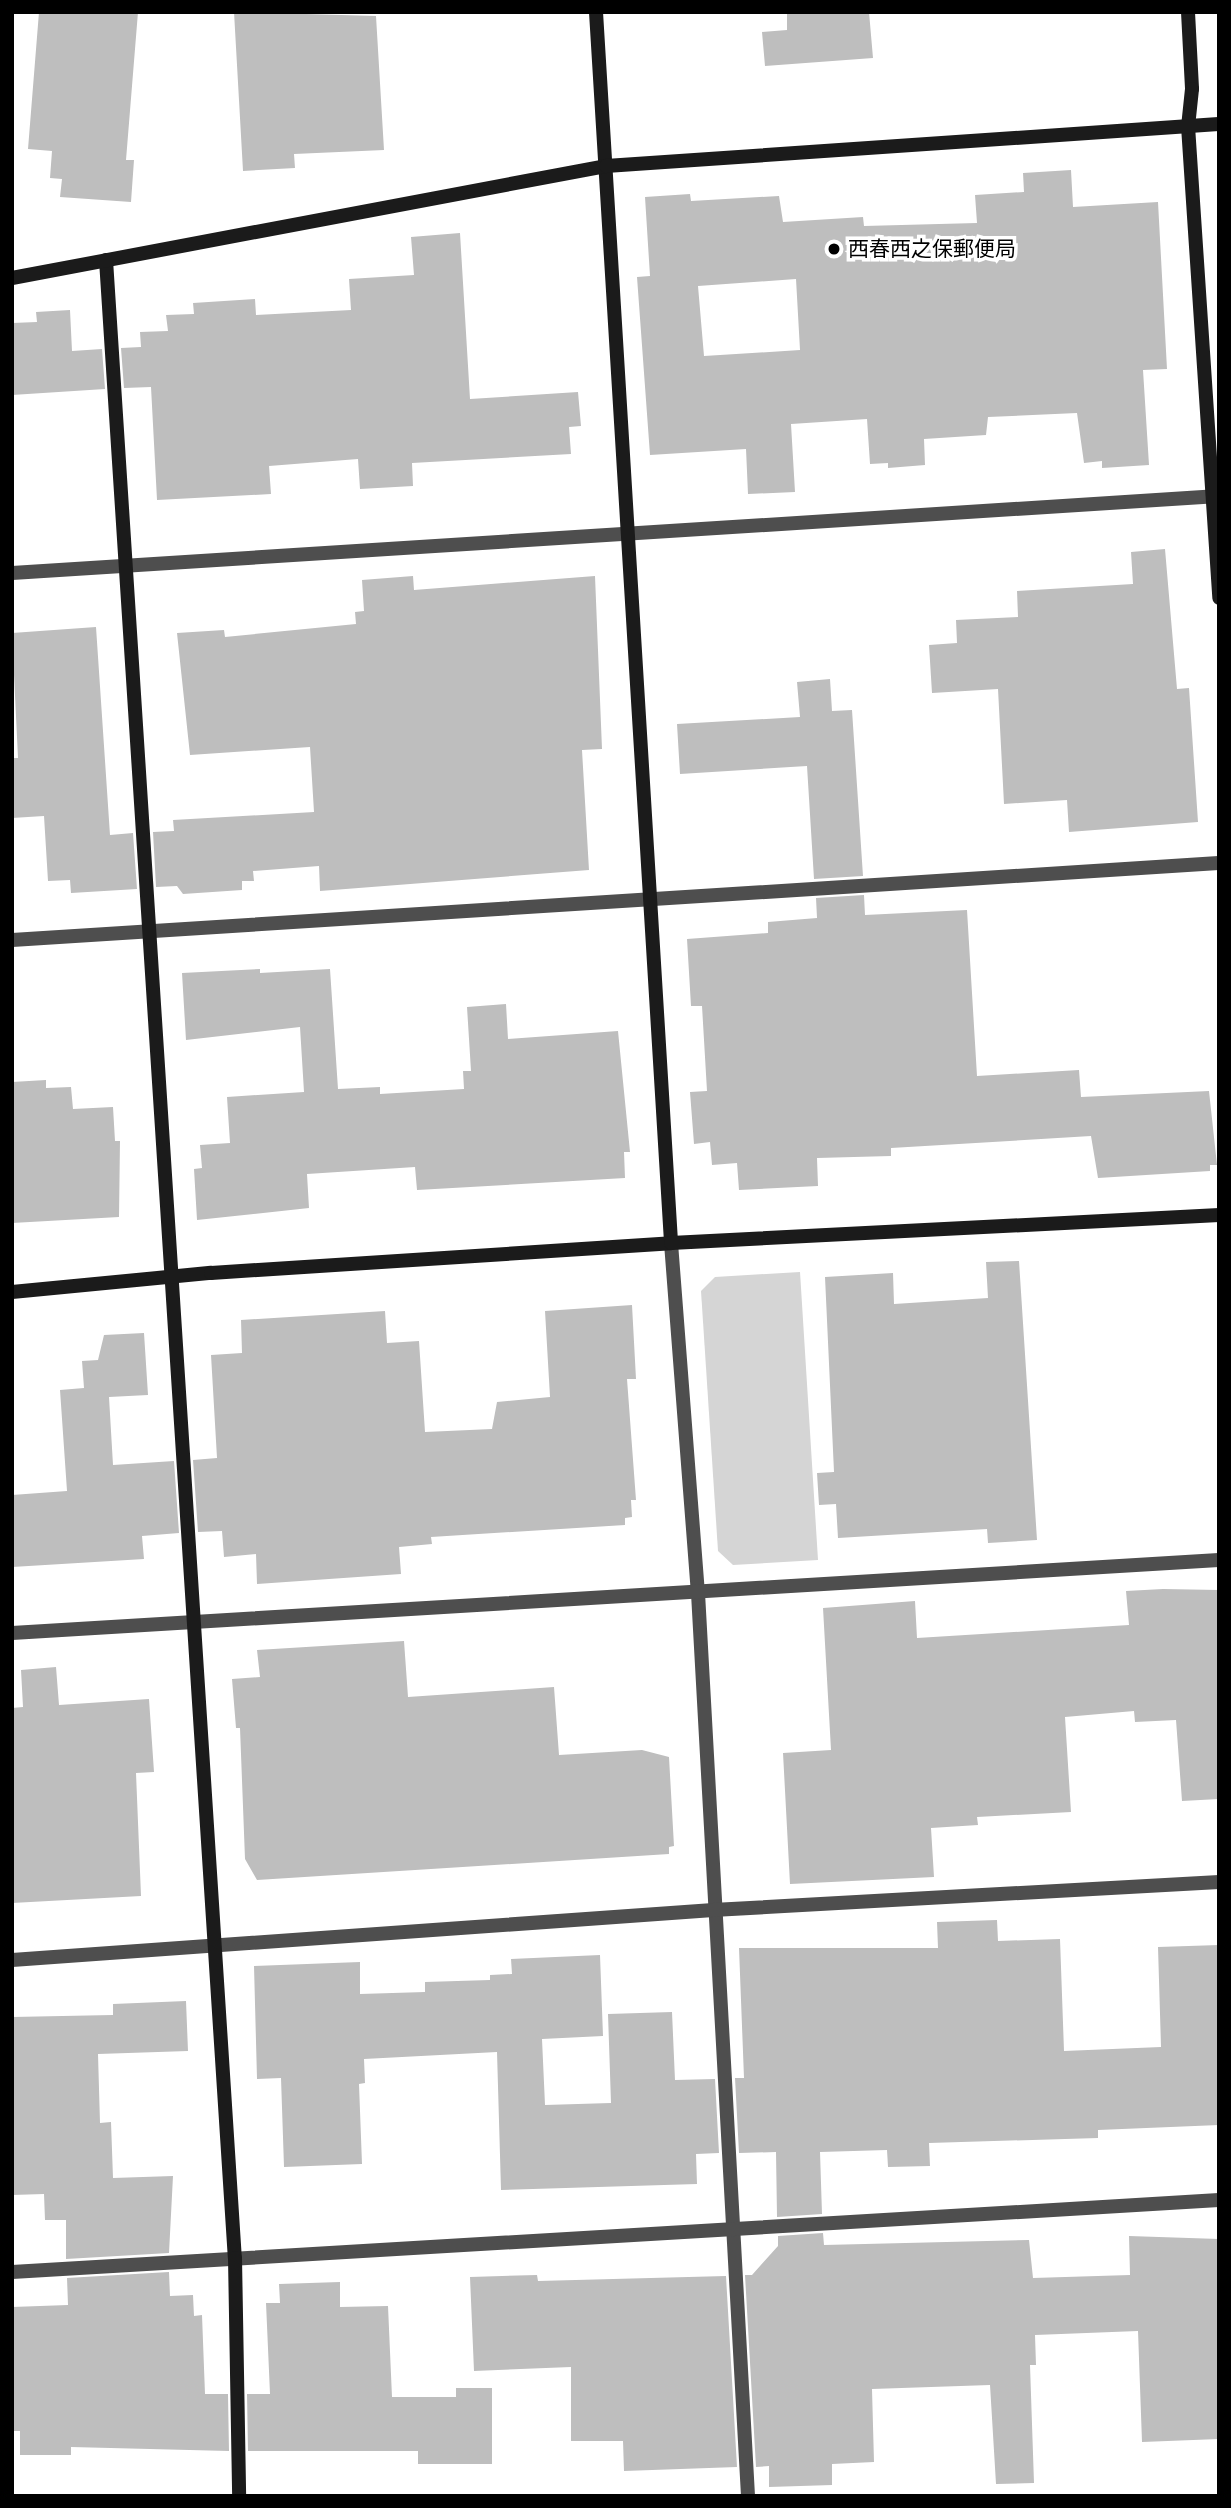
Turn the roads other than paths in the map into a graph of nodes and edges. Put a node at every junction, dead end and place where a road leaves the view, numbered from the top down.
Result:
1 (596, 12) edge
2 (1188, 12) edge
3 (1219, 124) edge
4 (1188, 126) junction
5 (606, 166) junction
6 (106, 260) junction
7 (12, 278) edge
8 (1215, 496) edge
9 (629, 534) junction
10 (125, 566) junction
11 (12, 573) edge
12 (1219, 598) edge
13 (1219, 863) edge
14 (650, 899) junction
15 (147, 931) junction
16 (12, 940) edge
17 (1219, 1215) edge
18 (671, 1243) junction
19 (169, 1279) junction
20 (12, 1292) edge
21 (1219, 1560) edge
22 (698, 1593) junction
23 (192, 1623) junction
24 (12, 1633) edge
25 (1219, 1882) edge
26 (713, 1910) junction
27 (214, 1944) junction
28 (12, 1960) edge
29 (1219, 2200) edge
30 (729, 2228) junction
31 (235, 2258) junction
32 (12, 2272) edge
33 (239, 2496) edge
34 (748, 2496) edge

1 - 5 street
2 - 4 street
3 - 4 street
4 - 5 street
4 - 8 street
5 - 6 street
5 - 9 street
6 - 7 street
6 - 10 street
8 - 9 street
8 - 12 street
9 - 10 street
9 - 14 street
10 - 11 street
10 - 15 street
13 - 14 street
14 - 15 street
14 - 18 street
15 - 16 street
15 - 19 street
17 - 18 street
18 - 19 street
18 - 22 street
19 - 20 street
19 - 23 street
21 - 22 street
22 - 23 street
22 - 26 street
23 - 24 street
23 - 27 street
25 - 26 street
26 - 27 street
26 - 30 street
27 - 28 street
27 - 31 street
29 - 30 street
30 - 31 street
30 - 34 street
31 - 32 street
31 - 33 street

